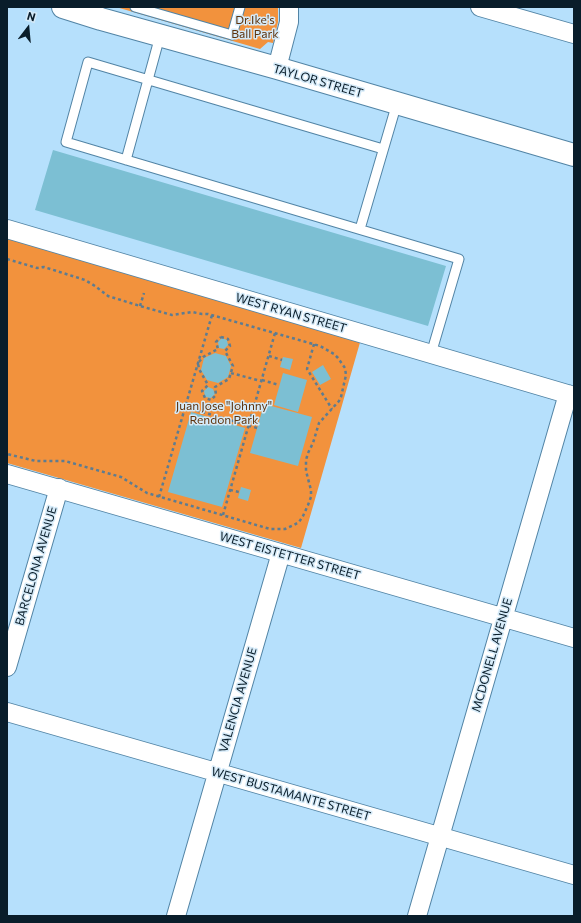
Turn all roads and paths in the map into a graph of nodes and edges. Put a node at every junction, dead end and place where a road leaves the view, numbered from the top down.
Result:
1 (63, 7) edge
2 (135, 7) edge
3 (240, 7) edge
4 (289, 7) edge
5 (480, 7) edge
6 (574, 34) edge
7 (160, 36) junction
8 (277, 68) junction
9 (148, 80) junction
10 (397, 103) junction
11 (383, 149) junction
12 (574, 155) edge
13 (126, 160) junction
14 (7, 229) edge
15 (360, 229) junction
16 (7, 259) edge
17 (144, 293) dead end
18 (140, 306) junction
19 (212, 315) junction
20 (275, 333) junction
21 (314, 344) junction
22 (218, 349) junction
23 (224, 351) junction
24 (431, 354) junction
25 (269, 356) junction
26 (282, 360) dead end
27 (198, 363) junction
28 (231, 373) junction
29 (262, 381) junction
30 (208, 385) junction
31 (279, 385) dead end
32 (215, 387) junction
33 (571, 395) edge
34 (185, 407) junction
35 (332, 409) junction
36 (249, 426) junction
37 (257, 428) dead end
38 (7, 454) edge
39 (7, 474) edge
40 (59, 488) junction
41 (230, 490) junction
42 (239, 492) dead end
43 (159, 497) junction
44 (223, 515) junction
45 (281, 553) junction
46 (503, 617) junction
47 (574, 638) edge
48 (7, 667) edge
49 (7, 712) edge
50 (217, 772) junction
51 (440, 837) junction
52 (574, 875) edge
53 (176, 916) edge
54 (417, 916) edge

1 - 7 street, TAYLOR STREET
2 - 3 lane
4 - 8 street
5 - 6 street
7 - 8 street, TAYLOR STREET
7 - 9 lane
8 - 10 street, TAYLOR STREET
9 - 11 lane
9 - 13 lane
9 - 13 lane
10 - 11 lane
10 - 12 street, TAYLOR STREET
11 - 15 lane
13 - 15 lane
14 - 24 street, WEST RYAN STREET
15 - 24 lane
16 - 18 path
17 - 18 path
18 - 19 path
19 - 20 path
19 - 27 path
20 - 21 path
20 - 25 path
21 - 35 path
21 - 35 path
22 - 23 path
22 - 23 path
22 - 27 path
23 - 28 path
24 - 33 street, WEST RYAN STREET
25 - 26 path
25 - 29 path
27 - 30 path
27 - 34 path
28 - 29 path
28 - 32 path
29 - 31 path
29 - 36 path
30 - 32 path
30 - 32 path
33 - 46 street, MCDONELL AVENUE
34 - 36 path
34 - 43 path
35 - 44 path
36 - 37 path
36 - 41 path
38 - 43 path
39 - 40 street, WEST EISTETTER STREET
40 - 45 street, WEST EISTETTER STREET
40 - 48 street, BARCELONA AVENUE
41 - 42 path
41 - 44 path
43 - 44 path
45 - 46 street, WEST EISTETTER STREET
45 - 50 street, VALENCIA AVENUE
46 - 47 street, WEST EISTETTER STREET
46 - 51 street, MCDONELL AVENUE
49 - 50 street, WEST BUSTAMANTE STREET
50 - 51 street, WEST BUSTAMANTE STREET
50 - 53 street, VALENCIA AVENUE
51 - 52 street, WEST BUSTAMANTE STREET
51 - 54 street, MCDONELL AVENUE

